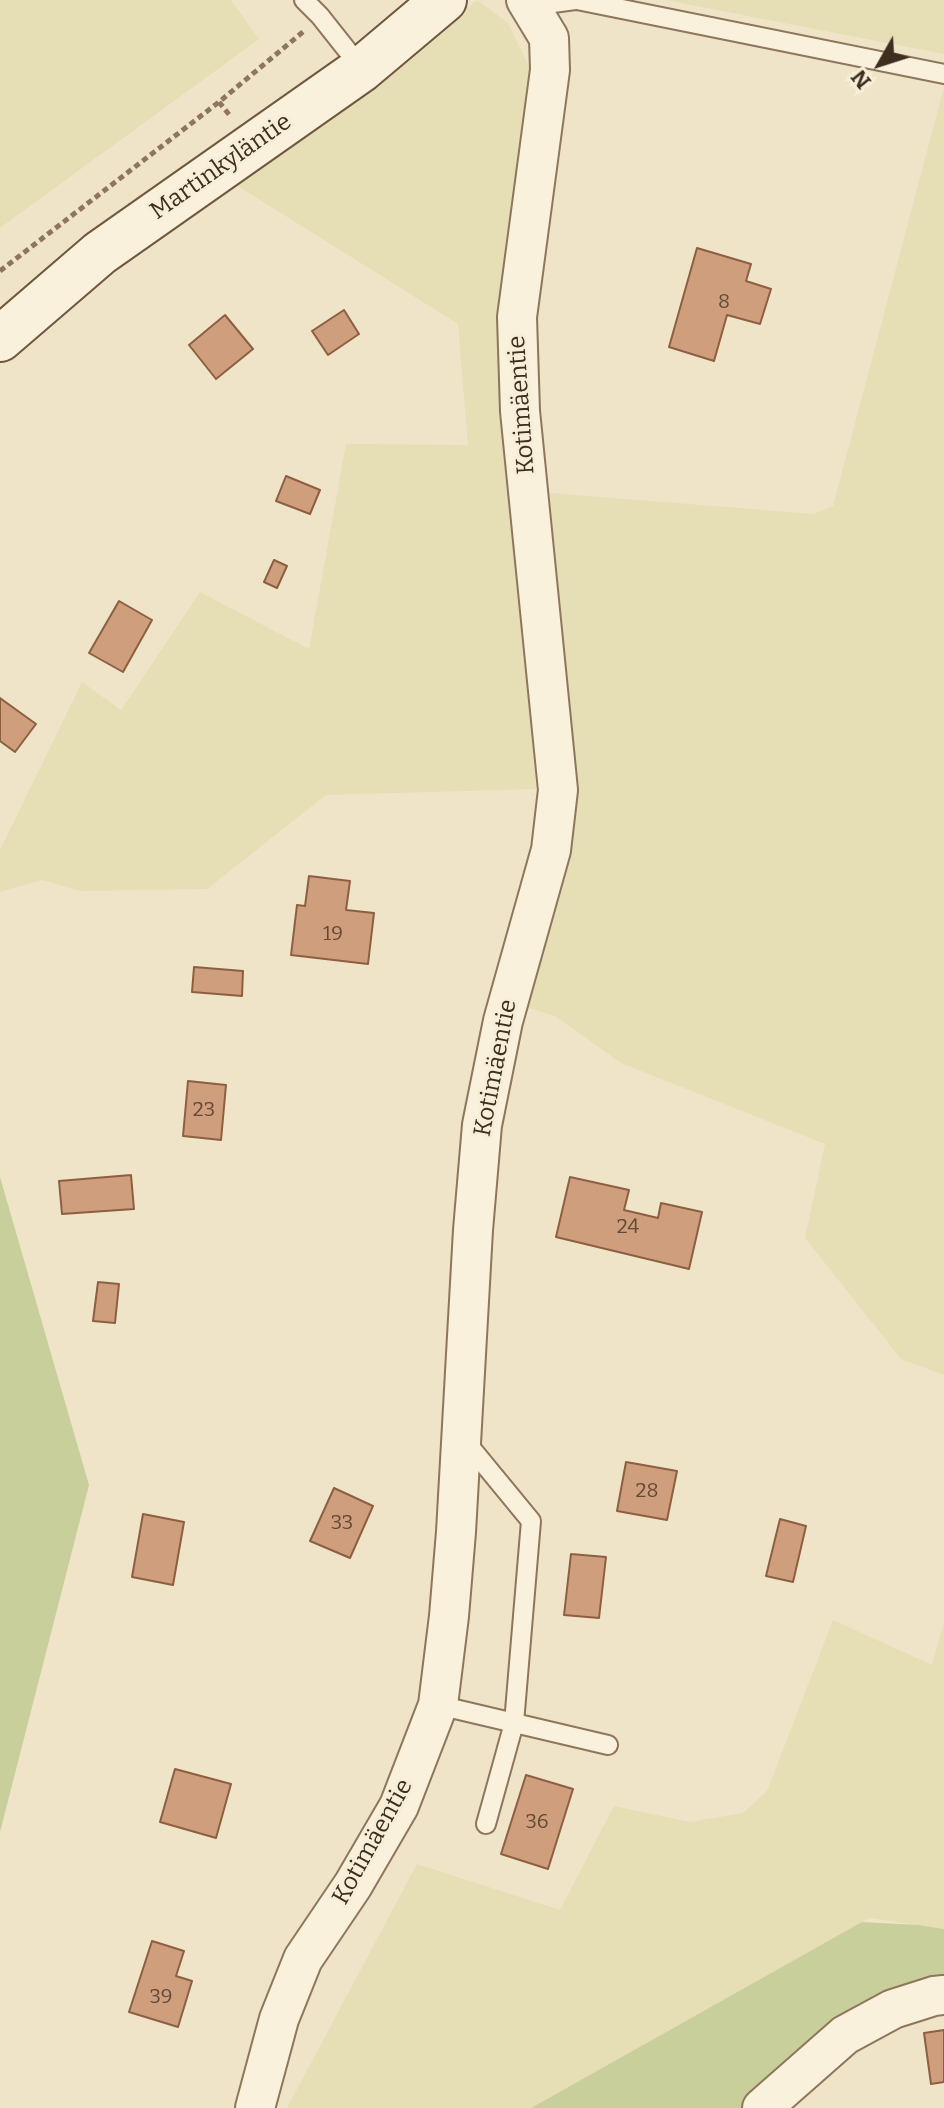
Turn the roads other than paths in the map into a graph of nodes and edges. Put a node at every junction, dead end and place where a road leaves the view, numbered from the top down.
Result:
1 (304, 0) edge
2 (444, 0) edge
3 (576, 0) edge
4 (528, 3) edge
5 (362, 69) junction
6 (944, 74) edge
7 (0, 339) edge
8 (461, 1437) junction
9 (438, 1705) junction
10 (514, 1723) junction
11 (608, 1745) dead end
12 (486, 1824) dead end
13 (944, 1995) edge
14 (255, 2108) edge
15 (762, 2108) edge

1 - 5 lane
2 - 5 street, Martinkyläntie
3 - 4 lane
3 - 6 lane
4 - 8 street, Kotimäentie
5 - 7 street, Martinkyläntie
8 - 9 street, Kotimäentie
8 - 10 lane
9 - 10 lane
9 - 14 street, Kotimäentie
10 - 11 lane
10 - 12 lane
13 - 15 street

